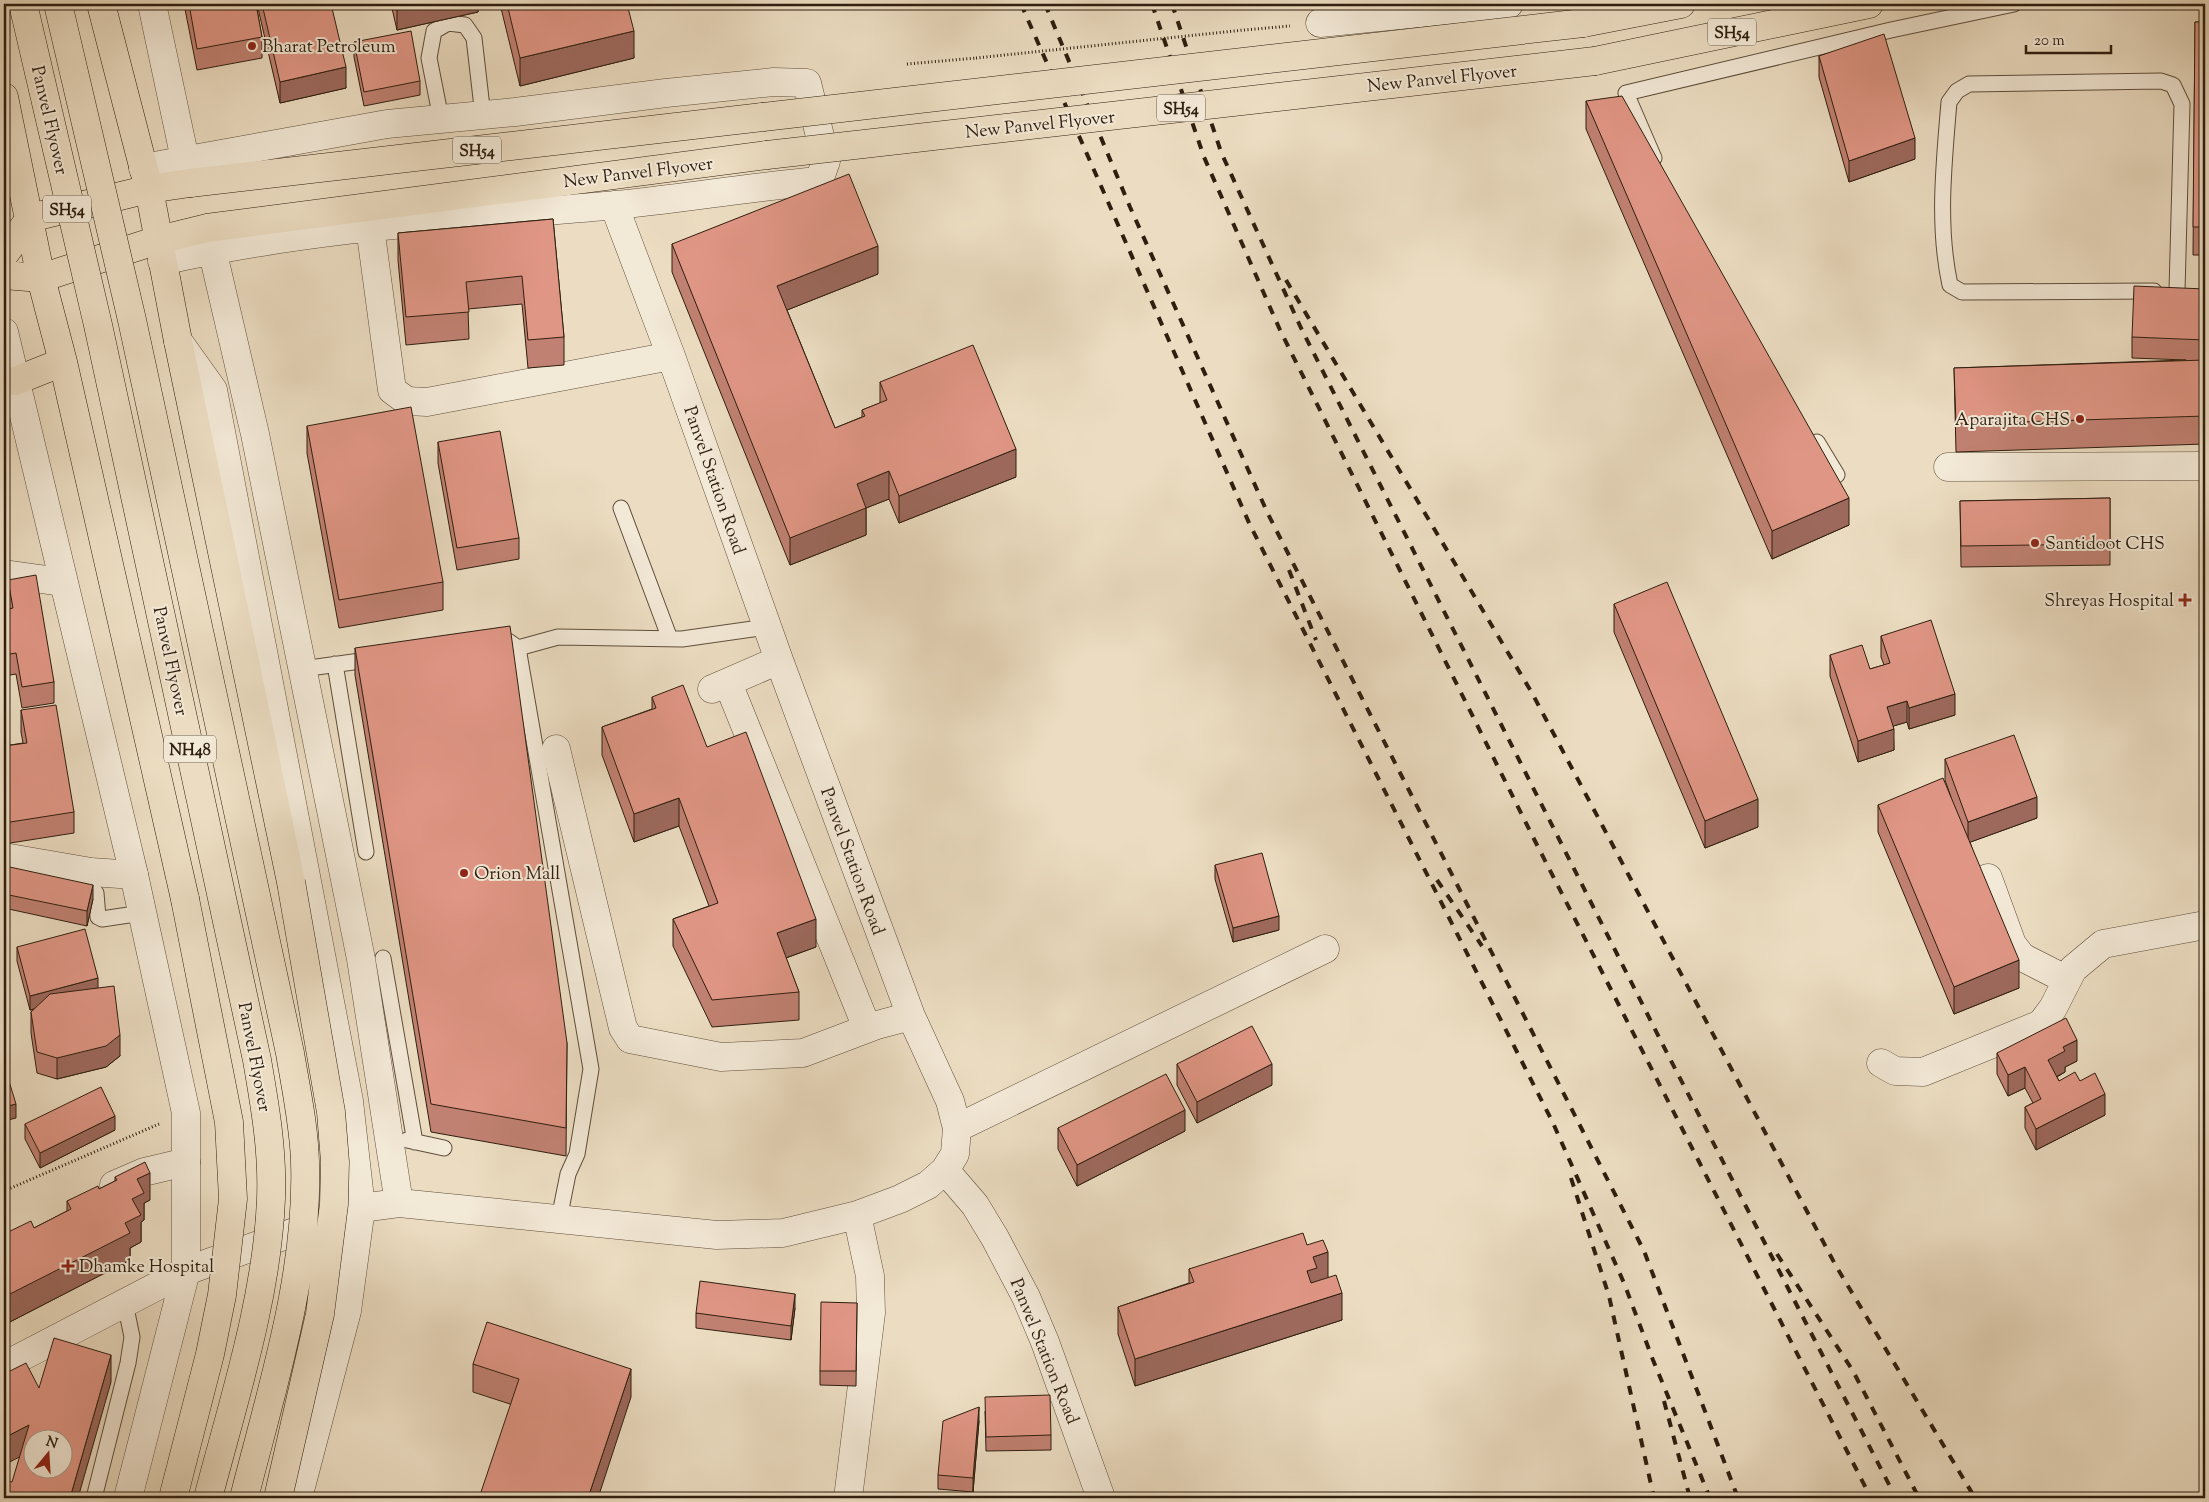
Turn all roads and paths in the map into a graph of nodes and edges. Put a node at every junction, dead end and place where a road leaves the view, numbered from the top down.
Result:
1 (23, 4) edge
2 (58, 4) edge
3 (101, 4) edge
4 (152, 4) edge
5 (1509, 4) edge
6 (1681, 4) edge
7 (1869, 4) edge
8 (2014, 4) edge
9 (1385, 10) edge
10 (1320, 23) joint
11 (908, 64) dead end
12 (4, 98) edge
13 (483, 116) junction
14 (440, 119) junction
15 (188, 172) junction
16 (1662, 175) edge
17 (146, 178) junction
18 (614, 205) junction
19 (30, 218) junction
20 (370, 227) junction
21 (209, 239) junction
22 (160, 250) junction
23 (4, 255) edge
24 (4, 275) edge
25 (41, 278) junction
26 (2196, 290) edge
27 (2177, 291) junction
28 (4, 332) edge
29 (178, 341) junction
30 (671, 356) junction
31 (63, 362) junction
32 (15, 381) junction
33 (1812, 433) edge
34 (2205, 466) edge
35 (1948, 467) dead end
36 (1837, 475) edge
37 (621, 508) dead end
38 (4, 574) edge
39 (62, 582) junction
40 (767, 627) junction
41 (670, 639) junction
42 (479, 644) edge
43 (518, 648) junction
44 (393, 656) edge
45 (778, 660) junction
46 (335, 664) junction
47 (302, 669) junction
48 (556, 749) dead end
49 (366, 852) dead end
50 (7, 863) edge
51 (134, 875) junction
52 (1988, 878) dead end
53 (142, 913) junction
54 (2205, 925) edge
55 (1325, 949) dead end
56 (383, 958) dead end
57 (2067, 980) junction
58 (911, 1016) junction
59 (867, 1028) junction
60 (1881, 1063) dead end
61 (186, 1113) junction
62 (957, 1128) junction
63 (388, 1136) junction
64 (415, 1142) junction
65 (444, 1148) dead end
66 (186, 1162) junction
67 (945, 1170) junction
68 (4, 1191) edge
69 (94, 1193) edge
70 (399, 1203) junction
71 (361, 1208) junction
72 (857, 1215) junction
73 (559, 1219) junction
74 (186, 1271) junction
75 (124, 1303) junction
76 (4, 1366) edge
77 (94, 1498) edge
78 (128, 1498) edge
79 (173, 1498) edge
80 (208, 1498) edge
81 (244, 1498) edge
82 (278, 1498) edge
83 (298, 1498) edge
84 (848, 1498) edge
85 (1101, 1498) edge

1 - 80 main road, Panvel Flyover / NH48, bridge
2 - 81 main road, Panvel Flyover / NH48, bridge
3 - 17 main road
4 - 15 street
5 - 9 street
6 - 15 main road, SH54, bridge
7 - 21 main road, New Panvel Flyover / SH54, bridge
8 - 16 lane
9 - 10 street
10 - 11 path, bridge
12 - 19 main road
13 - 14 street
13 - 14 lane
13 - 18 street
14 - 15 street
15 - 17 street
17 - 19 main road, SH54
17 - 22 main road
18 - 20 street
18 - 30 street, Panvel Station Road
19 - 23 main road, SH54
19 - 25 main road
20 - 21 street
20 - 30 street
21 - 22 main road, SH54
21 - 47 street
22 - 25 main road, SH54
22 - 29 main road
24 - 25 main road, SH54
25 - 31 main road
26 - 27 lane
27 - 27 lane
28 - 32 street
29 - 71 street
29 - 82 main road, bridge
30 - 40 street, Panvel Station Road
31 - 32 main road
31 - 79 main road, bridge
32 - 39 street
33 - 36 lane
34 - 35 street
37 - 41 lane
38 - 39 street
39 - 51 street
40 - 41 lane
40 - 45 street, Panvel Station Road
41 - 43 lane
42 - 43 lane
43 - 73 lane
44 - 46 lane
45 - 58 street, Panvel Station Road
45 - 59 street
46 - 47 lane
46 - 49 lane
47 - 63 street
48 - 59 street
50 - 51 street
50 - 53 lane
51 - 53 street
52 - 57 street
53 - 61 street
54 - 57 street
55 - 62 street
56 - 64 lane
57 - 60 street
58 - 59 street
58 - 62 street, Panvel Station Road
61 - 66 street
61 - 68 path
62 - 67 street, Panvel Station Road
63 - 64 lane
63 - 70 street
64 - 65 lane
66 - 69 street
66 - 74 street
67 - 72 street
67 - 85 street, Panvel Station Road
70 - 71 street
70 - 73 street
71 - 74 street
71 - 83 street
72 - 73 street
72 - 84 street
74 - 75 street
74 - 78 street
75 - 76 street
75 - 77 lane

